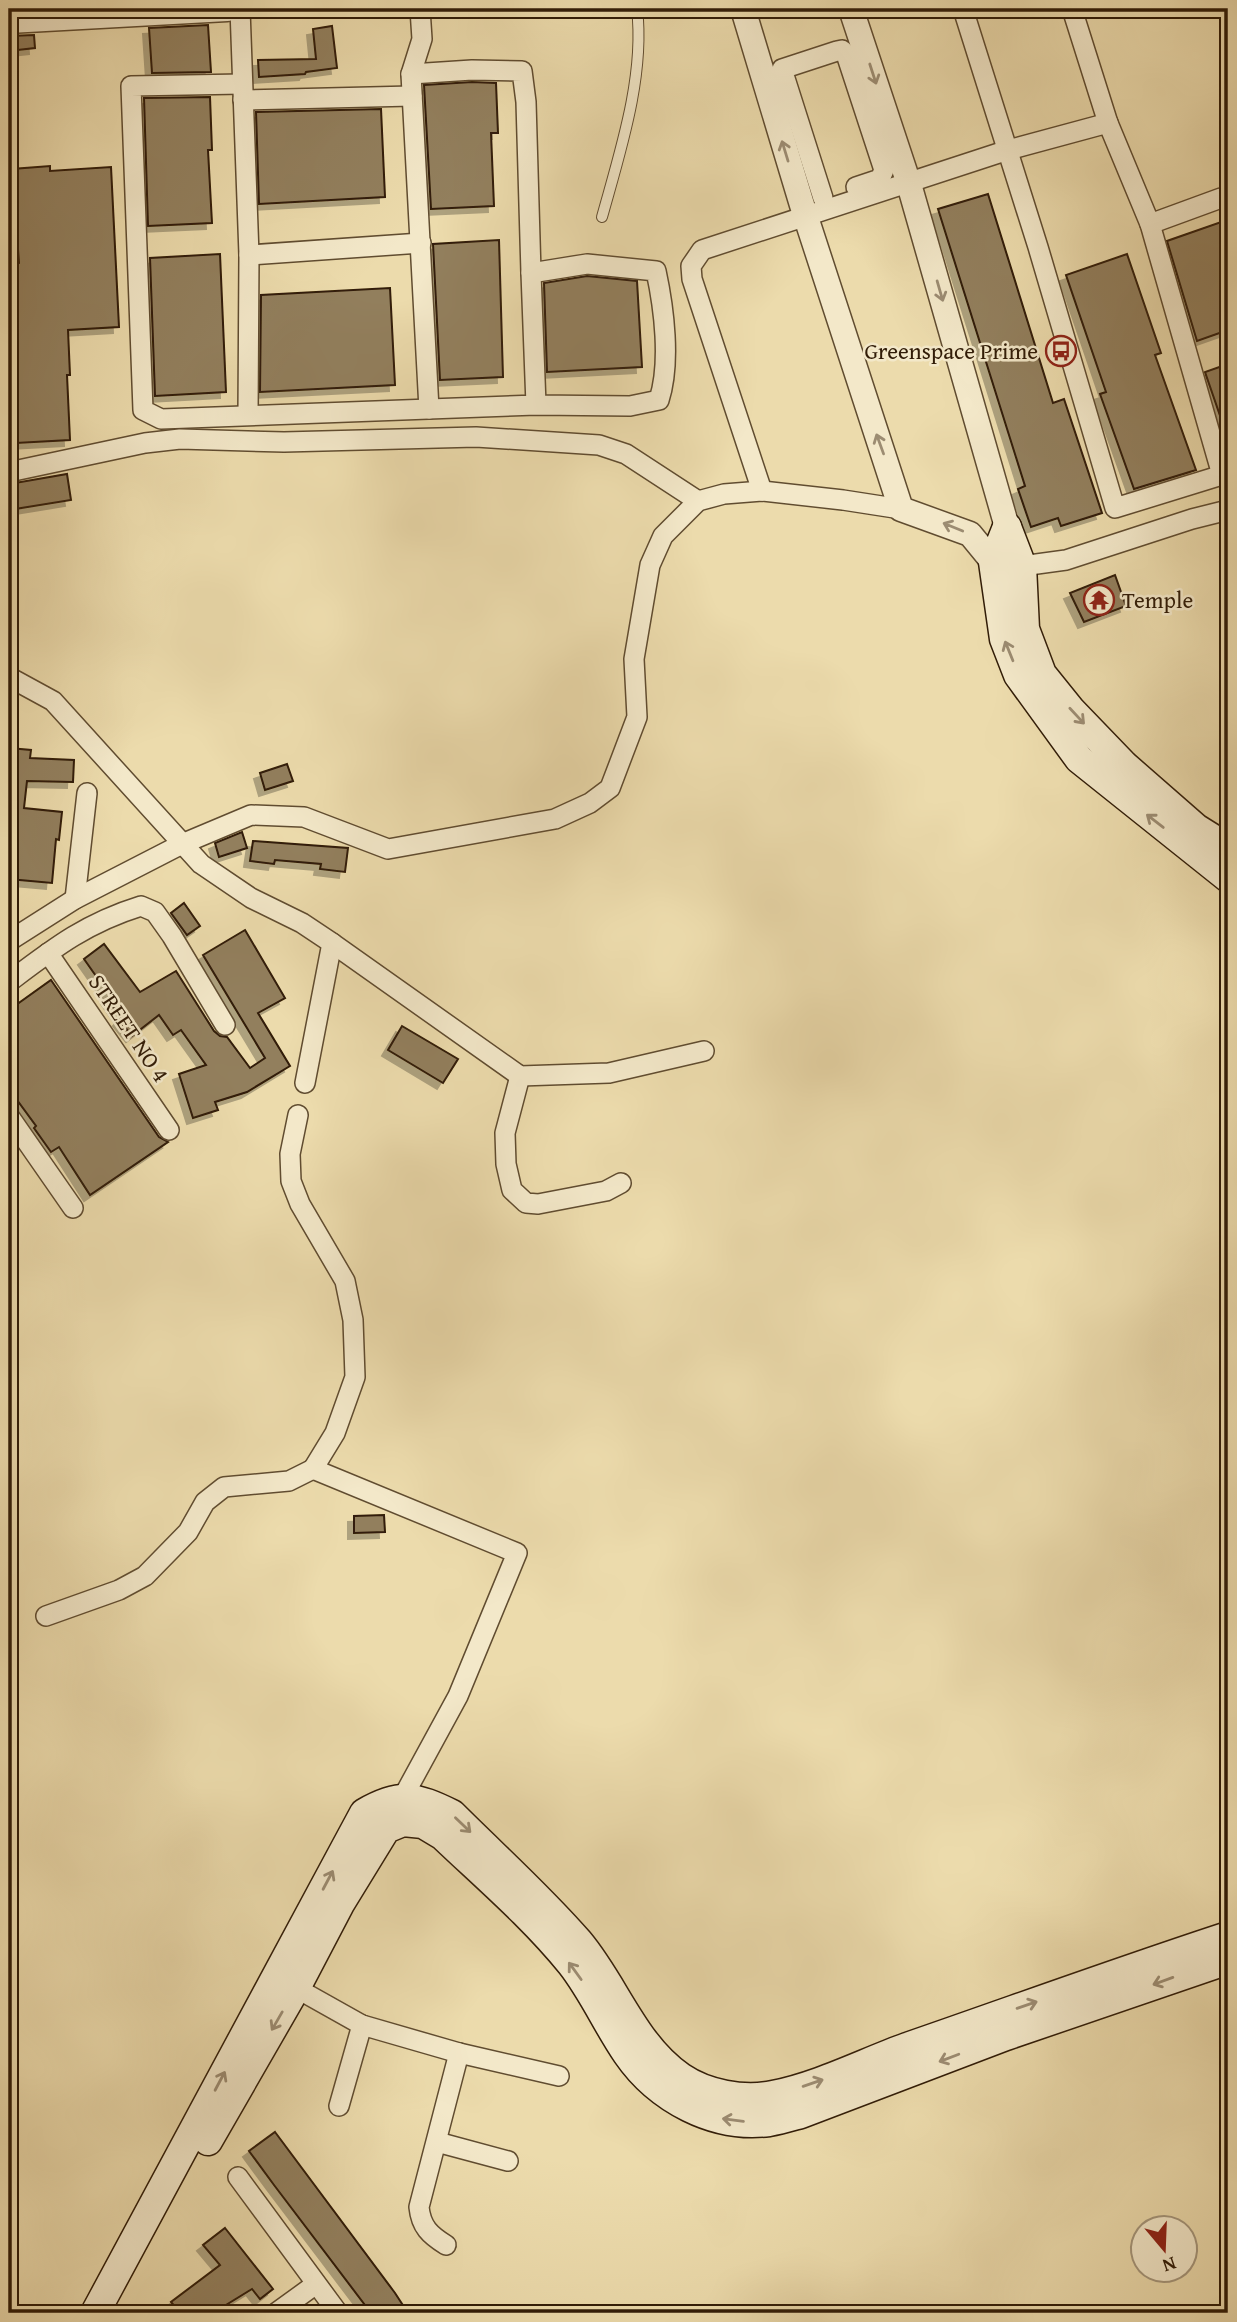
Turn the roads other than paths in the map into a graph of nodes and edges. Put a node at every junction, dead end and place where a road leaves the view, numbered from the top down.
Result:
1 (228, 9) edge
2 (240, 9) edge
3 (420, 9) edge
4 (637, 9) edge
5 (743, 9) edge
6 (851, 9) edge
7 (962, 9) edge
8 (1072, 9) edge
9 (143, 10) edge
10 (72, 13) edge
11 (9, 21) edge
12 (411, 74) junction
13 (242, 92) junction
14 (412, 96) junction
15 (1108, 123) junction
16 (1008, 150) junction
17 (909, 184) junction
18 (1228, 200) edge
19 (810, 206) junction
20 (602, 217) dead end
21 (1150, 224) junction
22 (421, 243) junction
23 (249, 255) junction
24 (531, 273) junction
25 (536, 405) junction
26 (429, 409) junction
27 (247, 415) junction
28 (9, 472) edge
29 (762, 491) junction
30 (698, 501) junction
31 (901, 509) junction
32 (1228, 510) edge
33 (1007, 527) junction
34 (993, 562) junction
35 (1021, 566) junction
36 (9, 677) edge
37 (87, 793) dead end
38 (182, 844) junction
39 (1228, 848) edge
40 (1228, 878) edge
41 (75, 899) junction
42 (9, 941) edge
43 (332, 943) junction
44 (48, 953) junction
45 (9, 982) edge
46 (225, 1026) dead end
47 (704, 1051) dead end
48 (520, 1076) junction
49 (305, 1083) dead end
50 (298, 1115) dead end
51 (9, 1116) edge
52 (169, 1130) dead end
53 (621, 1183) dead end
54 (73, 1208) dead end
55 (313, 1469) junction
56 (46, 1616) dead end
57 (402, 1797) junction
58 (1228, 1936) edge
59 (1228, 1959) edge
60 (296, 1988) junction
61 (362, 2025) junction
62 (634, 2044) junction
63 (459, 2053) junction
64 (559, 2076) dead end
65 (339, 2106) dead end
66 (202, 2134) junction
67 (437, 2142) junction
68 (508, 2161) dead end
69 (238, 2177) dead end
70 (446, 2245) dead end
71 (316, 2284) junction
72 (95, 2313) edge
73 (116, 2313) edge
74 (276, 2313) edge
75 (338, 2313) edge

1 - 9 street
2 - 13 street
3 - 12 street
4 - 20 lane
19 -> 5 street
6 -> 17 street
7 - 16 street
8 - 15 street
9 - 10 street
10 - 11 street
12 - 14 street
12 - 24 street
13 - 14 street
13 - 23 street
13 - 27 street
14 - 22 street
15 - 16 street
15 - 21 street
16 - 17 street
16 - 21 street
17 - 19 street
17 -> 33 street
18 - 21 street
19 - 19 street
19 - 29 street
31 -> 19 street
22 - 23 street
22 - 26 street
23 - 27 street
24 - 25 street
24 - 25 street
25 - 26 street
26 - 27 street
28 - 30 street
29 - 30 street
29 - 31 street
30 - 38 street
34 -> 31 street
32 - 35 street
33 - 34 main road
33 - 35 main road
34 - 35 street
40 -> 34 main road
35 -> 39 main road
36 - 38 street
37 - 41 street
38 - 41 street
38 - 43 street
41 - 42 street
43 - 48 street
43 - 49 street
44 - 45 street
44 - 46 street
44 - 52 street, STREET NO 4
47 - 48 street
48 - 53 street
50 - 55 street
51 - 54 street
55 - 56 street
55 - 57 street
57 -> 62 main road
66 -> 57 main road
62 -> 58 main road
59 -> 62 main road
60 - 61 street
62 -> 60 main road
60 -> 66 main road
61 - 63 street
61 - 65 street
63 - 64 street
63 - 67 street
66 - 72 main road
66 - 73 main road
67 - 68 street
67 - 70 street
69 - 71 street
71 - 74 street
71 - 75 street

